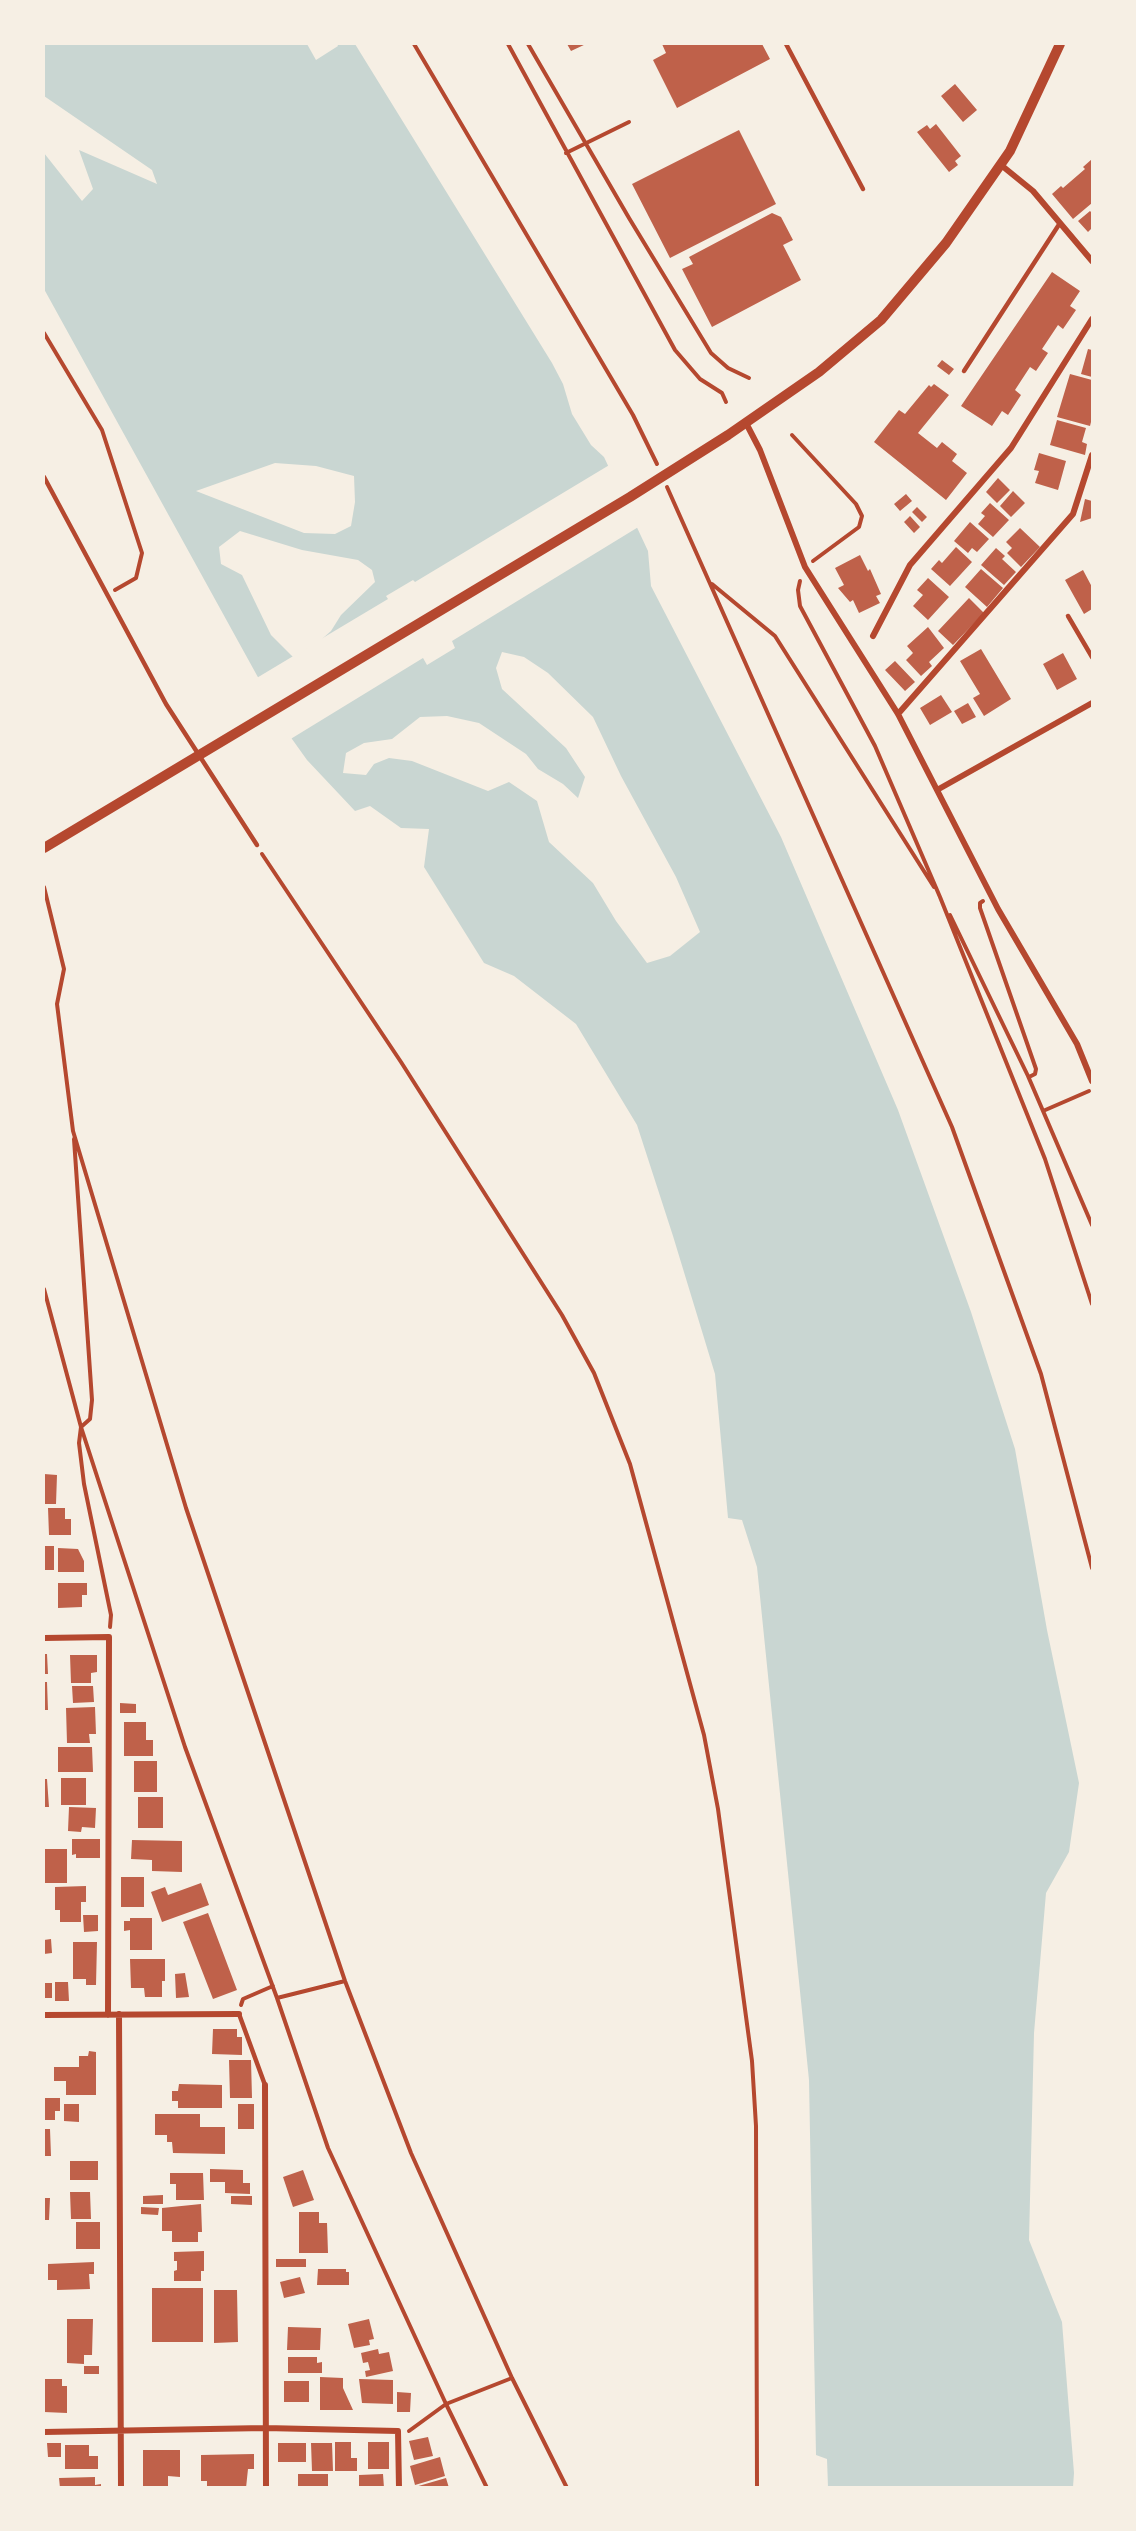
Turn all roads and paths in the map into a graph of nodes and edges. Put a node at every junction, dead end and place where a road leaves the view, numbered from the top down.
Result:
1 (414, 44) edge
2 (508, 44) edge
3 (528, 44) edge
4 (786, 44) edge
5 (1060, 44) edge
6 (629, 122) dead end
7 (587, 142) junction
8 (566, 153) junction
9 (1001, 165) junction
10 (863, 189) dead end
11 (1060, 223) junction
12 (1092, 261) edge
13 (1092, 320) edge
14 (44, 333) edge
15 (964, 371) dead end
16 (749, 378) dead end
17 (726, 402) dead end
18 (746, 423) junction
19 (792, 435) dead end
20 (1092, 455) edge
21 (658, 467) dead end
22 (44, 477) edge
23 (663, 478) dead end
24 (805, 567) junction
25 (710, 582) junction
26 (107, 594) junction
27 (1068, 616) dead end
28 (873, 636) dead end
29 (1092, 657) edge
30 (1092, 703) edge
31 (898, 714) junction
32 (937, 790) junction
33 (256, 845) joint
34 (44, 848) edge
35 (44, 887) edge
36 (940, 897) junction
37 (991, 897) junction
38 (1029, 1077) junction
39 (1092, 1081) edge
40 (1078, 1096) dead end
41 (1043, 1111) junction
42 (73, 1131) junction
43 (1092, 1225) edge
44 (44, 1288) edge
45 (1092, 1304) edge
46 (81, 1427) junction
47 (1092, 1568) edge
48 (108, 1637) junction
49 (44, 1638) edge
50 (345, 1981) junction
51 (273, 1986) junction
52 (277, 1998) junction
53 (243, 1999) dead end
54 (119, 2014) junction
55 (239, 2014) joint
56 (44, 2015) edge
57 (108, 2015) junction
58 (265, 2085) joint
59 (512, 2378) junction
60 (446, 2404) junction
61 (265, 2428) junction
62 (411, 2430) dead end
63 (44, 2432) edge
64 (120, 2432) junction
65 (121, 2487) edge
66 (266, 2487) edge
67 (399, 2487) edge
68 (487, 2487) edge
69 (567, 2487) edge
70 (757, 2487) edge

1 - 21 path
2 - 8 path
3 - 7 path
4 - 10 lane
5 - 9 street
6 - 7 path
7 - 8 path
7 - 16 path
8 - 17 path
9 - 11 street
9 - 18 street
11 - 12 street
11 - 15 lane
13 - 28 street
14 - 26 path
18 - 24 street
18 - 34 street
19 - 24 path
20 - 31 street
22 - 26 lane
23 - 25 path
24 - 31 street
24 - 36 path
25 - 36 path
25 - 47 path
26 - 33 lane
27 - 29 lane
30 - 32 street
31 - 32 street
32 - 37 street
33 - 70 path
35 - 42 path
36 - 38 path
36 - 45 path
37 - 38 path
37 - 39 street
38 - 41 path
40 - 41 path
41 - 43 path
42 - 46 path
42 - 50 path
44 - 46 path
46 - 48 path
46 - 51 path
48 - 49 street
48 - 57 street
50 - 52 path
50 - 59 path
51 - 52 path
51 - 53 path
52 - 60 path
54 - 55 street
54 - 57 street
54 - 64 street
55 - 58 lane
56 - 57 street
58 - 61 street
59 - 60 path
59 - 69 path
60 - 62 path
60 - 68 path
61 - 64 street
61 - 66 street
61 - 67 street
63 - 64 street
64 - 65 street

